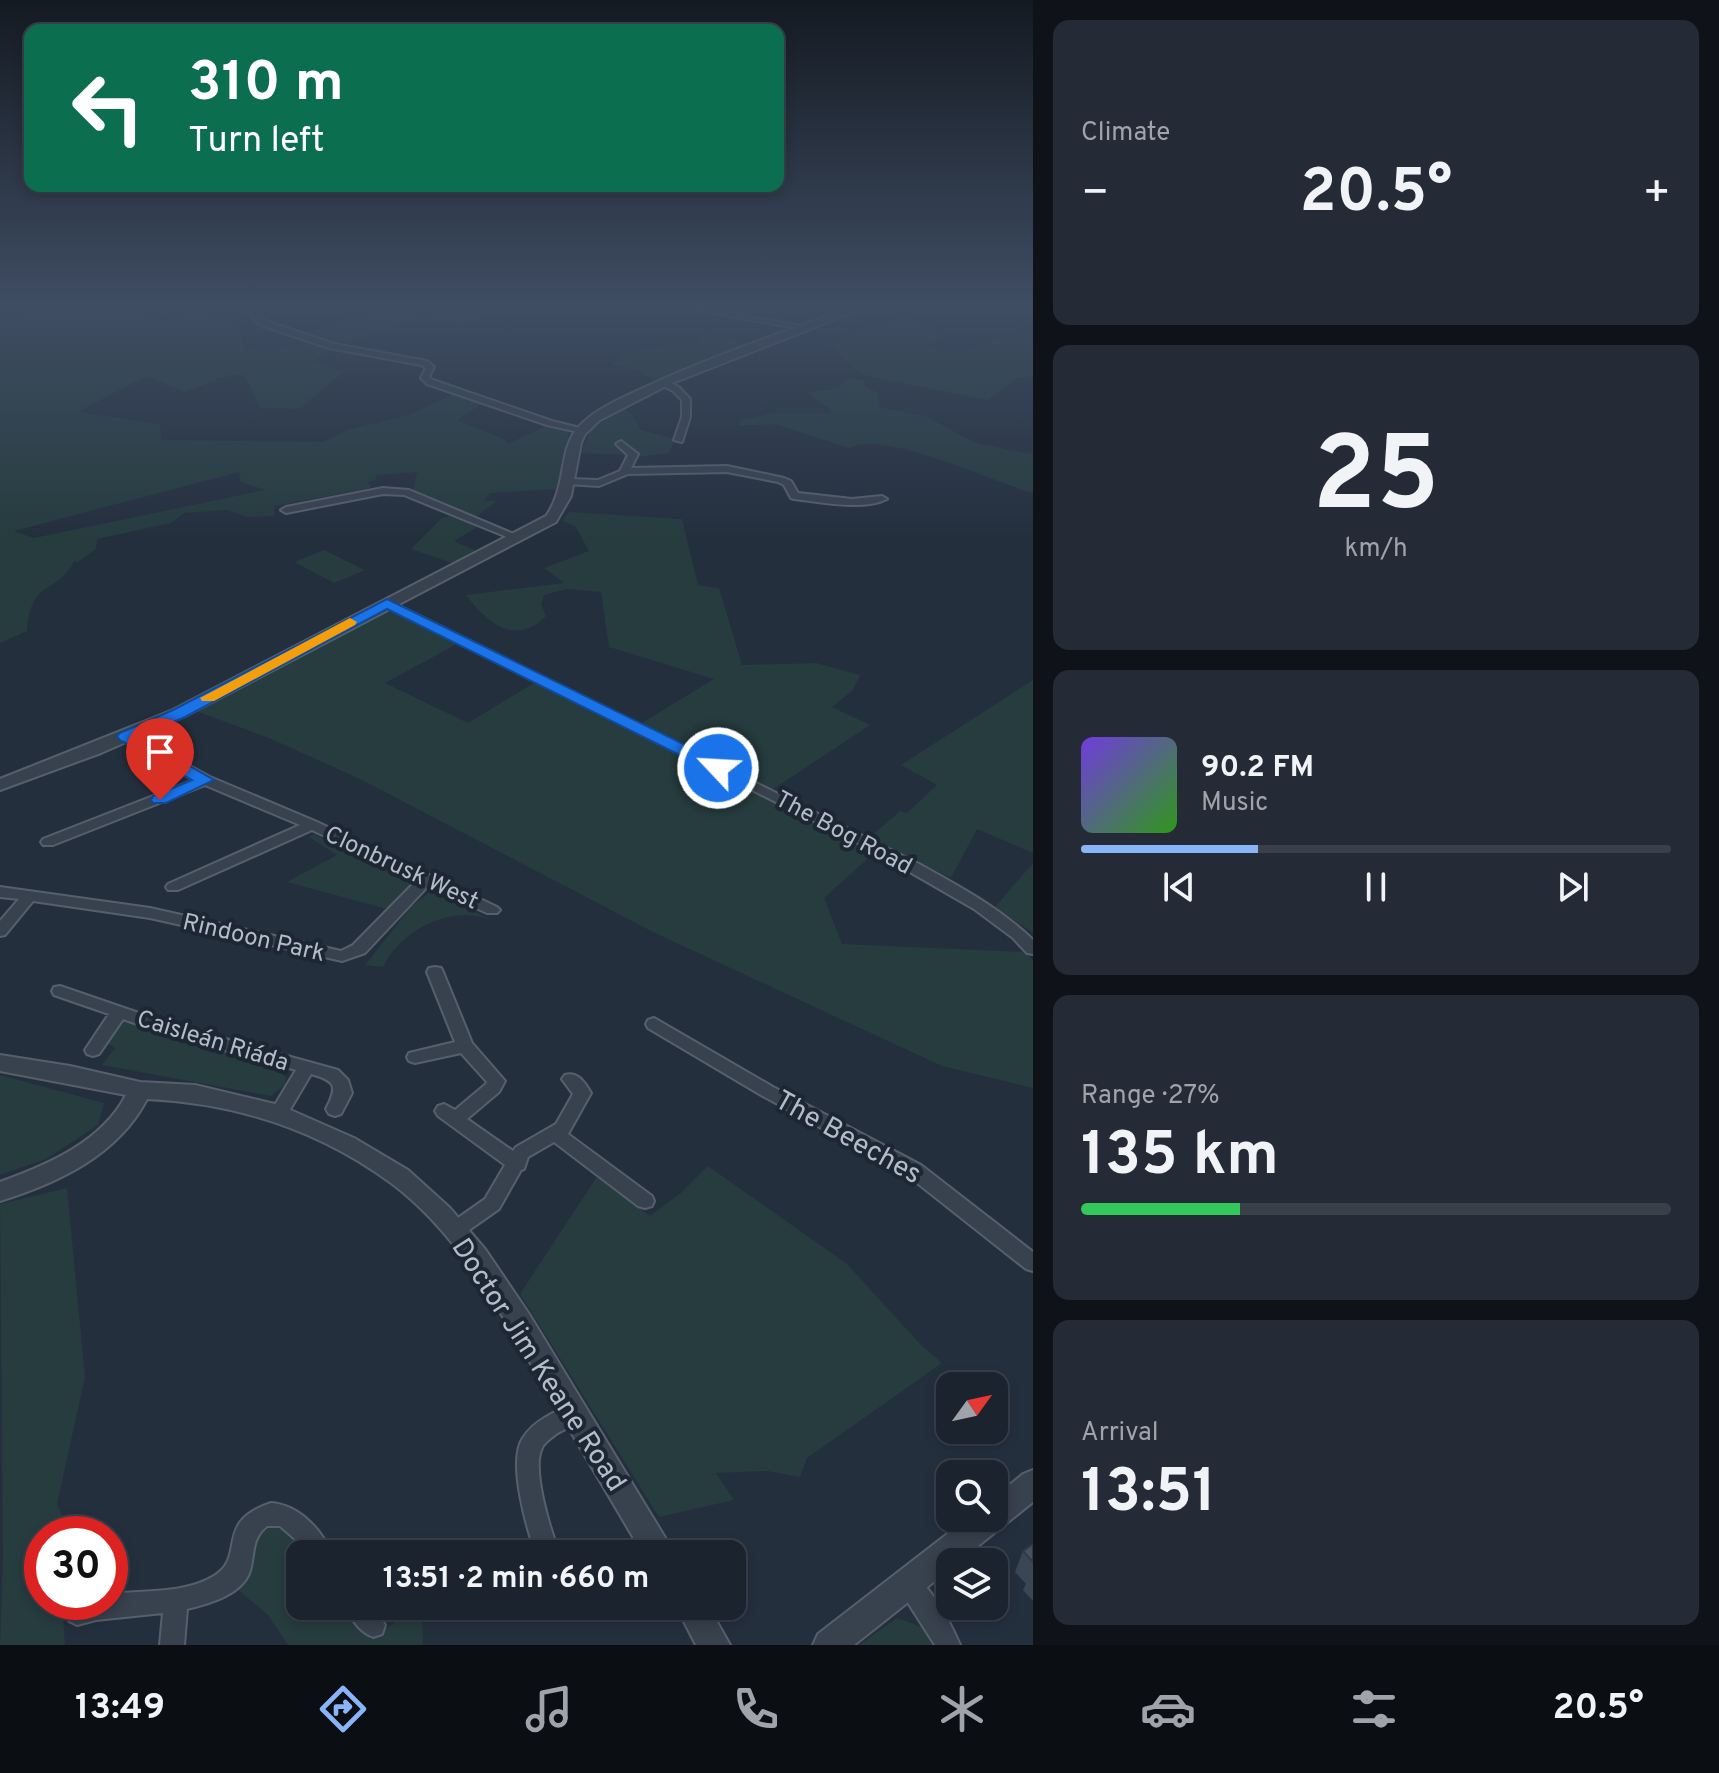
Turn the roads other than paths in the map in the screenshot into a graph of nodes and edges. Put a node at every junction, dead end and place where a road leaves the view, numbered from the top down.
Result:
1 (432, 383) edge
2 (664, 383) joint
3 (583, 430) junction
4 (679, 440) dead end
5 (621, 444) dead end
6 (626, 471) junction
7 (570, 482) junction
8 (882, 499) dead end
9 (286, 510) dead end
10 (516, 537) junction
11 (387, 603) junction
12 (126, 736) junction
13 (205, 780) junction
14 (0, 785) edge
15 (312, 825) junction
16 (48, 842) dead end
17 (426, 879) junction
18 (173, 887) dead end
19 (0, 892) edge
20 (29, 897) junction
21 (492, 910) dead end
22 (0, 931) edge
23 (1033, 949) edge
24 (435, 972) dead end
25 (60, 991) dead end
26 (119, 1012) junction
27 (654, 1024) dead end
28 (465, 1046) junction
29 (93, 1050) dead end
30 (415, 1057) dead end
31 (0, 1063) edge
32 (306, 1068) junction
33 (571, 1079) dead end
34 (140, 1090) junction
35 (335, 1109) dead end
36 (279, 1113) junction
37 (556, 1134) junction
38 (518, 1164) junction
39 (0, 1192) edge
40 (645, 1201) dead end
41 (455, 1230) junction
42 (1033, 1263) edge
43 (575, 1414) junction
44 (1033, 1484) edge
45 (1008, 1504) edge
46 (973, 1532) edge
47 (308, 1540) edge
48 (543, 1540) edge
49 (652, 1540) edge
50 (908, 1584) junction
51 (176, 1599) junction
52 (128, 1603) edge
53 (699, 1620) edge
54 (172, 1645) edge
55 (714, 1645) edge
56 (829, 1645) edge
57 (948, 1645) edge

1 - 3 street
2 - 3 street
2 - 4 street
3 - 7 street
5 - 6 street
6 - 7 street
6 - 8 street
7 - 10 street
9 - 10 street
10 - 11 street
11 - 12 street
11 - 23 street, The Bog Road
12 - 13 street, Clonbrusk West
12 - 14 street
13 - 15 street, Clonbrusk West
13 - 16 street
15 - 17 street, Clonbrusk West
15 - 18 street, Clonbrusk West
17 - 20 street, Rindoon Park
17 - 21 street, Clonbrusk West
19 - 20 street
20 - 22 street
24 - 28 street
25 - 26 street, Caisleán Riáda
26 - 29 street, Caisleán Riáda
26 - 32 street, Caisleán Riáda
27 - 42 street, The Beeches
28 - 30 street
28 - 38 street
31 - 34 street, Doctor Jim Keane Road
32 - 35 street, Caisleán Riáda
32 - 36 street, Caisleán Riáda
33 - 37 street
34 - 36 street, Doctor Jim Keane Road
34 - 39 street
36 - 41 street, Doctor Jim Keane Road
37 - 38 street
37 - 40 street
38 - 41 street
41 - 43 street, Doctor Jim Keane Road
43 - 48 street
43 - 49 street, Doctor Jim Keane Road
44 - 45 street
46 - 50 street
47 - 51 street
50 - 56 street
50 - 57 street
51 - 52 street
51 - 54 street
53 - 55 street

